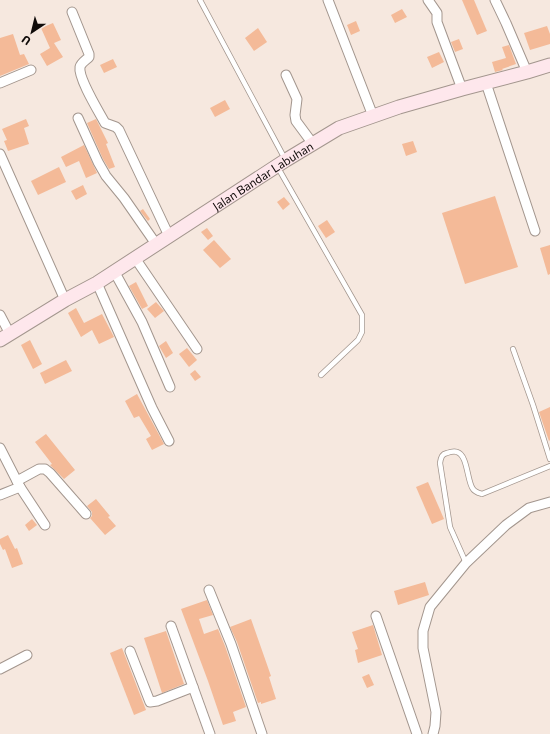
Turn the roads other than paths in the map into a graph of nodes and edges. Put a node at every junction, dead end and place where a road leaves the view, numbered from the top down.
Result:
1 (200, 0) edge
2 (328, 0) edge
3 (428, 0) edge
4 (495, 0) edge
5 (72, 12) dead end
6 (550, 65) edge
7 (32, 70) dead end
8 (527, 72) junction
9 (286, 75) dead end
10 (0, 83) edge
11 (486, 83) junction
12 (462, 89) junction
13 (373, 116) junction
14 (78, 118) dead end
15 (313, 144) junction
16 (0, 154) edge
17 (282, 163) junction
18 (535, 231) dead end
19 (169, 236) junction
20 (156, 244) junction
21 (135, 258) junction
22 (114, 271) junction
23 (97, 283) junction
24 (65, 300) junction
25 (0, 315) edge
26 (5, 337) edge
27 (197, 349) dead end
28 (514, 349) dead end
29 (321, 375) dead end
30 (170, 387) dead end
31 (169, 441) dead end
32 (0, 448) edge
33 (550, 460) edge
34 (550, 466) edge
35 (18, 484) junction
36 (0, 495) edge
37 (547, 505) edge
38 (86, 514) dead end
39 (45, 525) dead end
40 (466, 563) junction
41 (209, 590) dead end
42 (376, 616) dead end
43 (171, 626) dead end
44 (130, 651) dead end
45 (27, 655) dead end
46 (0, 669) edge
47 (193, 687) junction
48 (210, 734) edge
49 (262, 734) edge
50 (416, 734) edge
51 (433, 734) edge

1 - 17 lane
2 - 13 street
3 - 12 street
4 - 8 street
5 - 19 street
6 - 8 main road, Jalan Bandar Labuhan
7 - 10 street
8 - 11 main road, Jalan Bandar Labuhan
9 - 15 street
11 - 12 main road, Jalan Bandar Labuhan
11 - 18 street
12 - 13 main road, Jalan Bandar Labuhan
13 - 15 main road, Jalan Bandar Labuhan
14 - 20 street
15 - 17 main road, Jalan Bandar Labuhan
16 - 24 street
17 - 19 main road, Jalan Bandar Labuhan
17 - 29 lane
19 - 20 main road, Jalan Bandar Labuhan
20 - 21 main road, Jalan Bandar Labuhan
21 - 22 main road, Jalan Bandar Labuhan
21 - 27 street
22 - 23 main road, Jalan Bandar Labuhan
22 - 30 street
23 - 24 main road, Jalan Bandar Labuhan
23 - 31 street
24 - 26 main road, Jalan Bandar Labuhan
25 - 26 street
28 - 33 lane
32 - 35 street
34 - 40 lane
35 - 36 street
35 - 38 street
35 - 39 street
37 - 40 street
40 - 51 street
41 - 49 street
42 - 50 street
43 - 47 street
44 - 47 street
45 - 46 street
47 - 48 street

